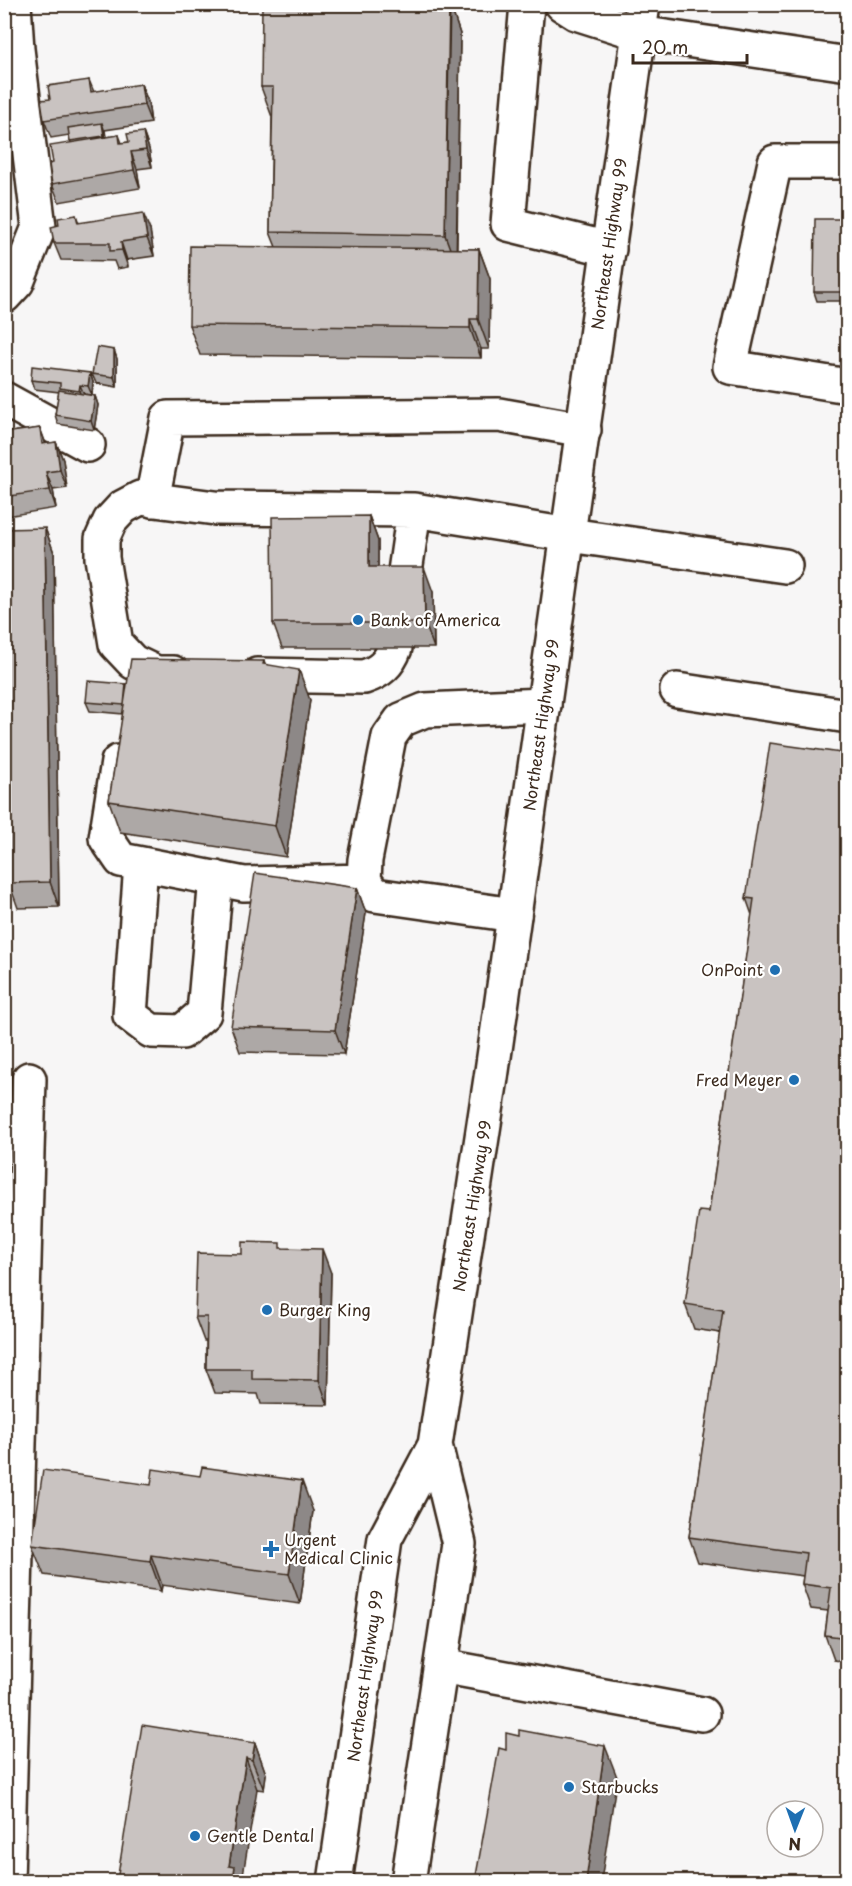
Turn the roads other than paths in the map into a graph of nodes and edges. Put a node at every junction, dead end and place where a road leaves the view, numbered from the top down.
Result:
1 (14, 4) edge
2 (527, 4) edge
3 (562, 4) edge
4 (641, 19) edge
5 (848, 64) edge
6 (848, 162) edge
7 (609, 249) junction
8 (4, 296) edge
9 (848, 386) edge
10 (4, 399) edge
11 (584, 429) junction
12 (88, 445) dead end
13 (152, 500) junction
14 (414, 510) junction
15 (569, 536) junction
16 (785, 566) dead end
17 (402, 592) edge
18 (395, 648) edge
19 (677, 690) dead end
20 (544, 705) junction
21 (848, 716) edge
22 (122, 738) edge
23 (141, 864) junction
24 (216, 878) junction
25 (364, 881) junction
26 (514, 915) junction
27 (29, 1078) dead end
28 (435, 1445) junction
29 (441, 1666) junction
30 (702, 1714) dead end
31 (7, 1744) edge
32 (7, 1881) edge
33 (335, 1881) edge
34 (408, 1881) edge

1 - 8 main road
2 - 7 main road
3 - 4 main road
4 - 5 main road
4 - 7 main road, Northeast Highway 99
6 - 9 main road
7 - 11 main road, Northeast Highway 99
10 - 12 main road
11 - 13 main road
11 - 15 main road, Northeast Highway 99
13 - 14 main road
13 - 18 main road
14 - 15 main road
14 - 17 main road
15 - 16 main road
15 - 20 main road, Northeast Highway 99
19 - 21 main road
20 - 25 main road
20 - 26 main road, Northeast Highway 99
22 - 23 main road
23 - 24 main road
23 - 24 main road
24 - 25 main road
25 - 26 main road
26 - 28 main road, Northeast Highway 99
27 - 31 main road
28 - 29 main road, Northeast Highway 99
28 - 33 main road, Northeast Highway 99
29 - 30 main road
29 - 34 main road, Northeast Highway 99
31 - 32 main road

